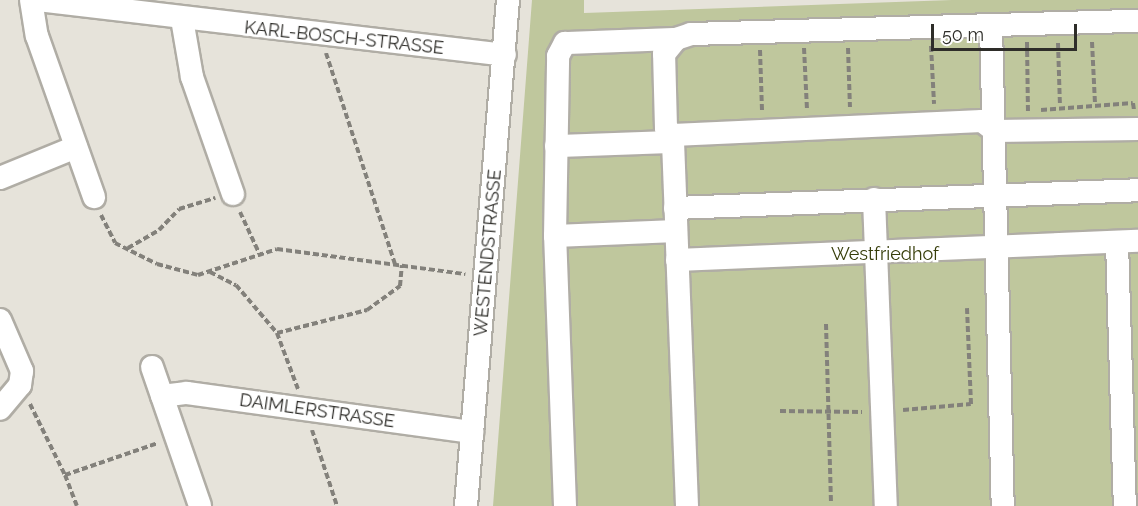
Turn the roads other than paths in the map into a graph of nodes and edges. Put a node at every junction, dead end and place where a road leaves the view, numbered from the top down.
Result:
1 (31, 0) edge
2 (38, 0) edge
3 (508, 0) edge
4 (182, 19) junction
5 (1138, 21) edge
6 (991, 26) junction
7 (676, 39) junction
8 (505, 55) junction
9 (1138, 129) edge
10 (995, 132) junction
11 (673, 138) junction
12 (556, 146) junction
13 (76, 147) junction
14 (0, 178) edge
15 (1138, 190) edge
16 (232, 194) road end
17 (996, 194) junction
18 (94, 197) road end
19 (874, 200) junction
20 (675, 208) junction
21 (676, 231) junction
22 (555, 236) junction
23 (1127, 242) edge
24 (998, 250) junction
25 (877, 253) junction
26 (677, 260) junction
27 (0, 320) edge
28 (152, 367) dead end
29 (162, 396) junction
30 (0, 409) edge
31 (472, 432) junction
32 (200, 506) edge
33 (466, 506) edge
34 (564, 506) edge
35 (687, 506) edge
36 (886, 506) edge
37 (1003, 506) edge
38 (1125, 506) edge

1 - 13 street
2 - 4 street, KARL-BOSCH-STRASSE
3 - 8 street, WESTENDSTRASSE
4 - 8 street, KARL-BOSCH-STRASSE
4 - 16 street
5 - 6 street
6 - 7 street
6 - 10 street
7 - 11 street
7 - 12 street
8 - 31 street, WESTENDSTRASSE
9 - 10 street
10 - 11 street
10 - 17 street
11 - 12 street
11 - 20 street
12 - 22 street
13 - 14 street
13 - 18 street
15 - 17 street
17 - 19 street
17 - 24 street
19 - 20 street
19 - 25 street
20 - 21 street
21 - 22 street
21 - 26 street
22 - 34 street
23 - 24 street
23 - 38 street
24 - 25 street
24 - 37 street
25 - 26 street
25 - 36 street
26 - 35 street
27 - 30 street
28 - 29 street
29 - 31 street, DAIMLERSTRASSE
29 - 32 street
31 - 33 street, WESTENDSTRASSE

